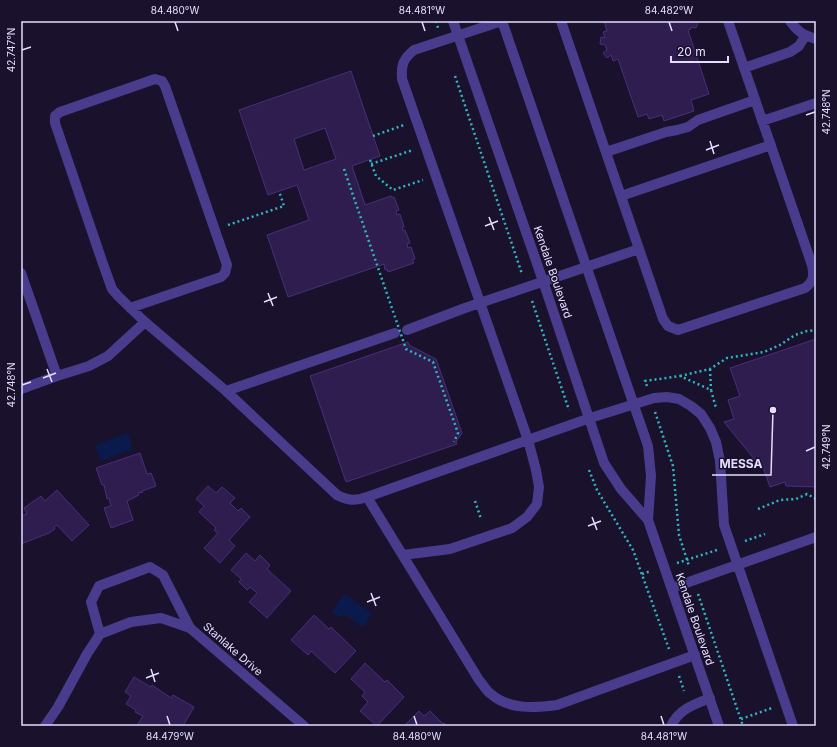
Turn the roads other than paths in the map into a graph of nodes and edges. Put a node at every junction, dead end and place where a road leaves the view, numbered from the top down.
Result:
1 (453, 21) edge
2 (502, 21) edge
3 (561, 21) edge
4 (728, 21) edge
5 (790, 21) edge
6 (458, 35) junction
7 (805, 36) junction
8 (816, 39) edge
9 (744, 68) junction
10 (755, 100) junction
11 (816, 103) edge
12 (762, 121) junction
13 (771, 145) junction
14 (606, 152) junction
15 (621, 196) junction
16 (639, 249) junction
17 (587, 266) junction
18 (21, 273) edge
19 (543, 281) junction
20 (480, 303) junction
21 (130, 308) junction
22 (145, 322) junction
23 (407, 330) dead end
24 (395, 333) dead end
25 (56, 376) junction
26 (21, 389) edge
27 (226, 391) junction
28 (633, 405) junction
29 (590, 418) junction
30 (528, 440) junction
31 (367, 497) junction
32 (648, 520) junction
33 (816, 537) edge
34 (403, 555) junction
35 (738, 564) junction
36 (672, 588) junction
37 (190, 628) junction
38 (100, 634) junction
39 (695, 655) junction
40 (710, 698) junction
41 (45, 726) edge
42 (304, 726) edge
43 (671, 726) edge
44 (719, 726) edge
45 (793, 726) edge

1 - 6 street, Kendale Boulevard
2 - 6 street
2 - 17 street, Kendale Boulevard
3 - 14 street
4 - 9 street
5 - 7 street
6 - 19 street, Kendale Boulevard
6 - 20 street
7 - 8 street
7 - 9 street
9 - 10 street
10 - 12 street
10 - 14 street
11 - 12 street
12 - 13 street
13 - 15 street
13 - 16 street
14 - 15 street
15 - 16 street
16 - 17 street
17 - 19 street
17 - 28 street, Kendale Boulevard
18 - 25 street
19 - 20 street
19 - 29 street, Kendale Boulevard
20 - 23 street
20 - 30 street
21 - 21 street
21 - 22 street
22 - 25 street
22 - 27 street
24 - 27 street
25 - 26 street
27 - 31 street
28 - 29 street
28 - 32 street, Kendale Boulevard
28 - 35 street
29 - 30 street
29 - 32 street, Kendale Boulevard
30 - 31 street
30 - 34 street
31 - 34 street
32 - 36 street, Kendale Boulevard
33 - 35 street
34 - 39 street
35 - 36 street
35 - 45 street
36 - 39 street, Kendale Boulevard
37 - 38 street, Stanlake Drive
37 - 38 street
37 - 42 street, Stanlake Drive
38 - 41 street
39 - 40 street, Kendale Boulevard
40 - 43 street
40 - 44 street, Kendale Boulevard

